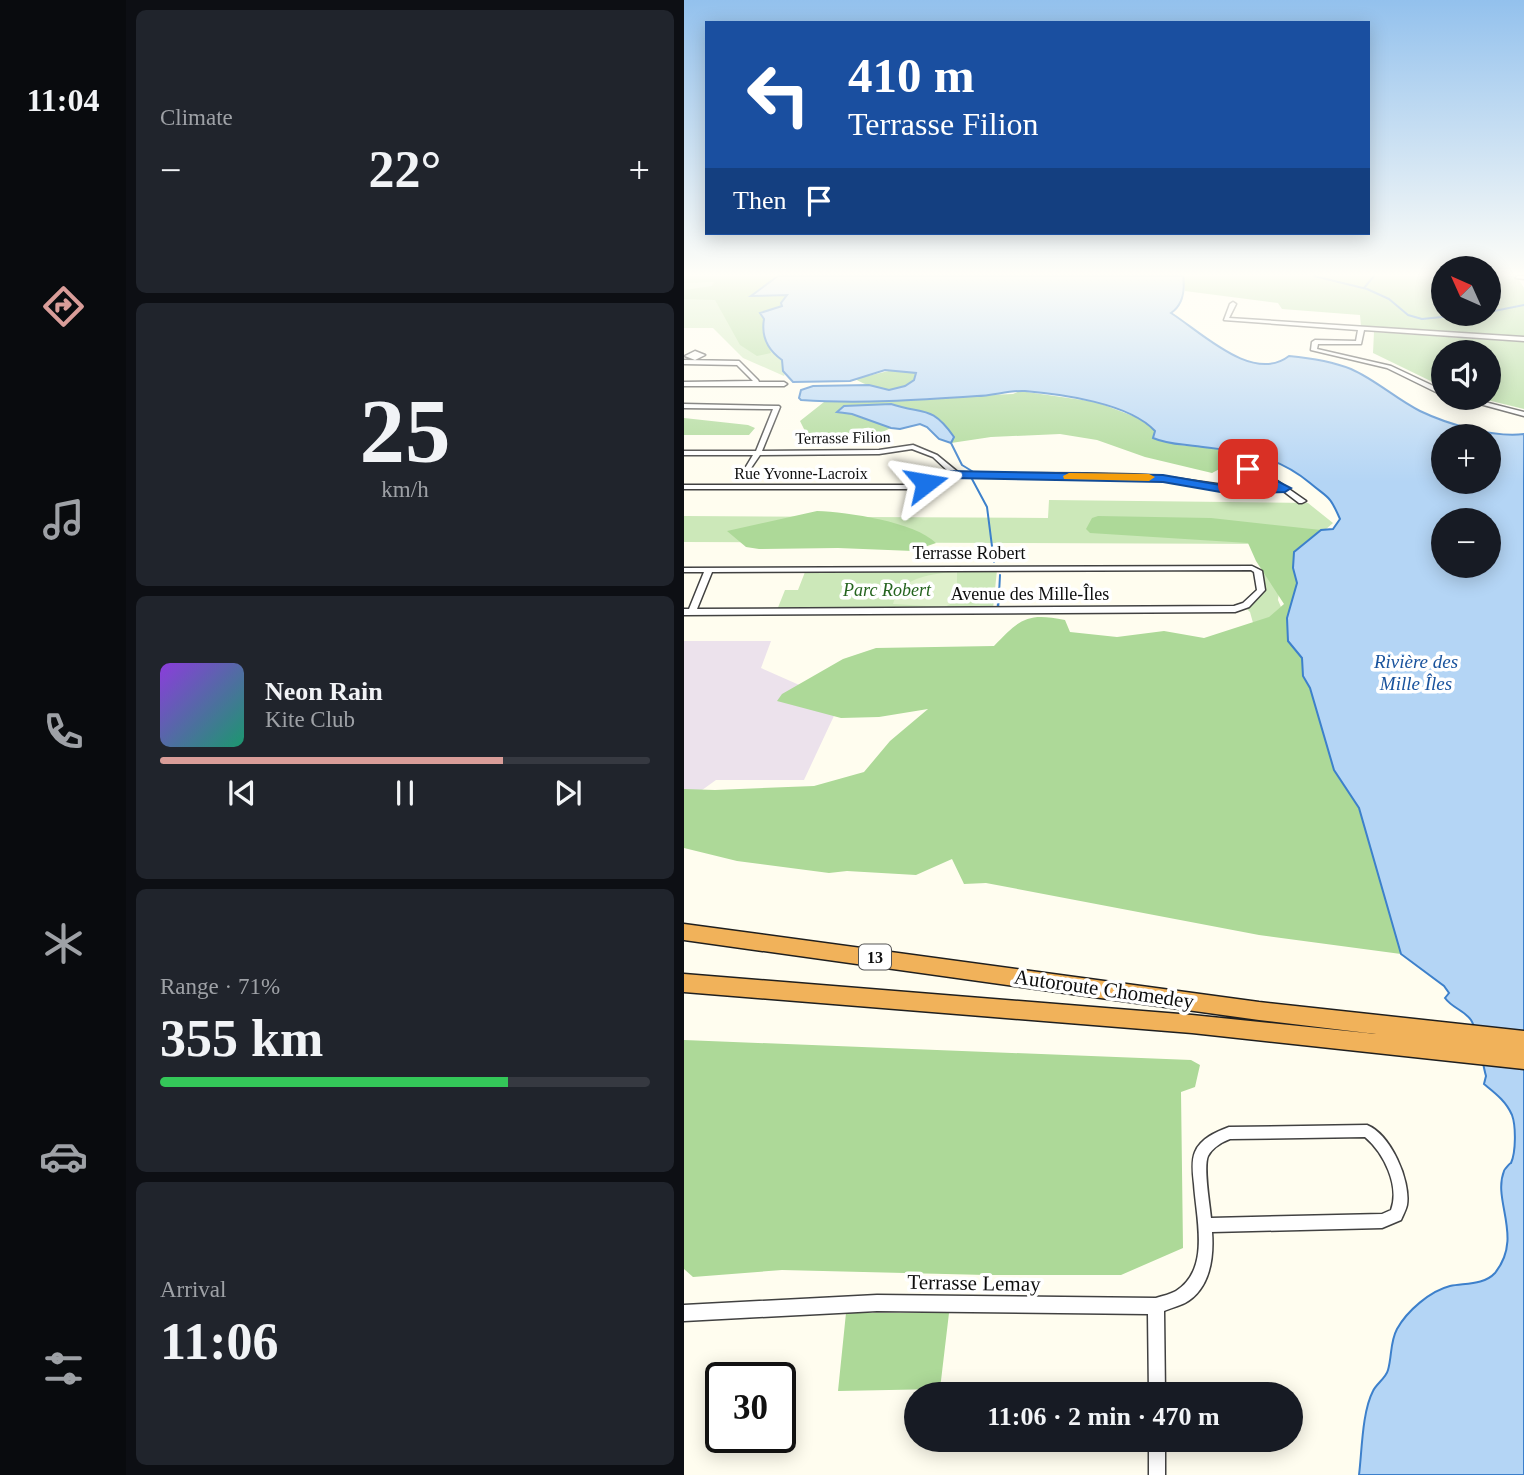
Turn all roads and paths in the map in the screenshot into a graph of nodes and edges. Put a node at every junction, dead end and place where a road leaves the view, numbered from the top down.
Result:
1 (1315, 345) edge
2 (684, 348) edge
3 (694, 353) dead end
4 (684, 362) edge
5 (684, 384) edge
6 (755, 384) junction
7 (784, 384) dead end
8 (1431, 388) edge
9 (684, 406) edge
10 (1501, 408) edge
11 (1524, 414) edge
12 (684, 453) edge
13 (756, 453) junction
14 (1243, 467) dead end
15 (747, 470) dead end
16 (957, 475) junction
17 (684, 487) edge
18 (1285, 488) junction
19 (1302, 501) dead end
20 (1255, 569) joint
21 (684, 570) edge
22 (709, 570) junction
23 (688, 612) edge
24 (684, 932) edge
25 (684, 983) edge
26 (1436, 1040) junction
27 (1524, 1041) edge
28 (1524, 1059) edge
29 (1205, 1225) junction
30 (1156, 1306) junction
31 (684, 1313) edge
32 (1157, 1382) edge
33 (1157, 1452) edge
34 (1157, 1475) edge

1 - 8 street
2 - 3 street
4 - 6 street
5 - 6 street
6 - 7 street
9 - 13 street
10 - 11 street
12 - 13 street, Terrasse Filion
13 - 15 street
13 - 16 street, Terrasse Filion
14 - 18 street
16 - 17 street, Rue Yvonne-Lacroix
16 - 18 street
18 - 19 street
20 - 22 street, Terrasse Robert
20 - 23 street, Avenue des Mille-Îles
21 - 22 street, Terrasse Robert
22 - 23 street
24 - 26 highway, Autoroute Chomedey / 13
25 - 26 highway, Autoroute Chomedey / 13
26 - 27 highway, Autoroute Chomedey / 13
26 - 28 highway, Autoroute Chomedey / 13
29 - 29 street, Terrasse Lemay
29 - 30 street, Terrasse Lemay
30 - 31 street, Terrasse Lemay
30 - 32 street
33 - 34 street

